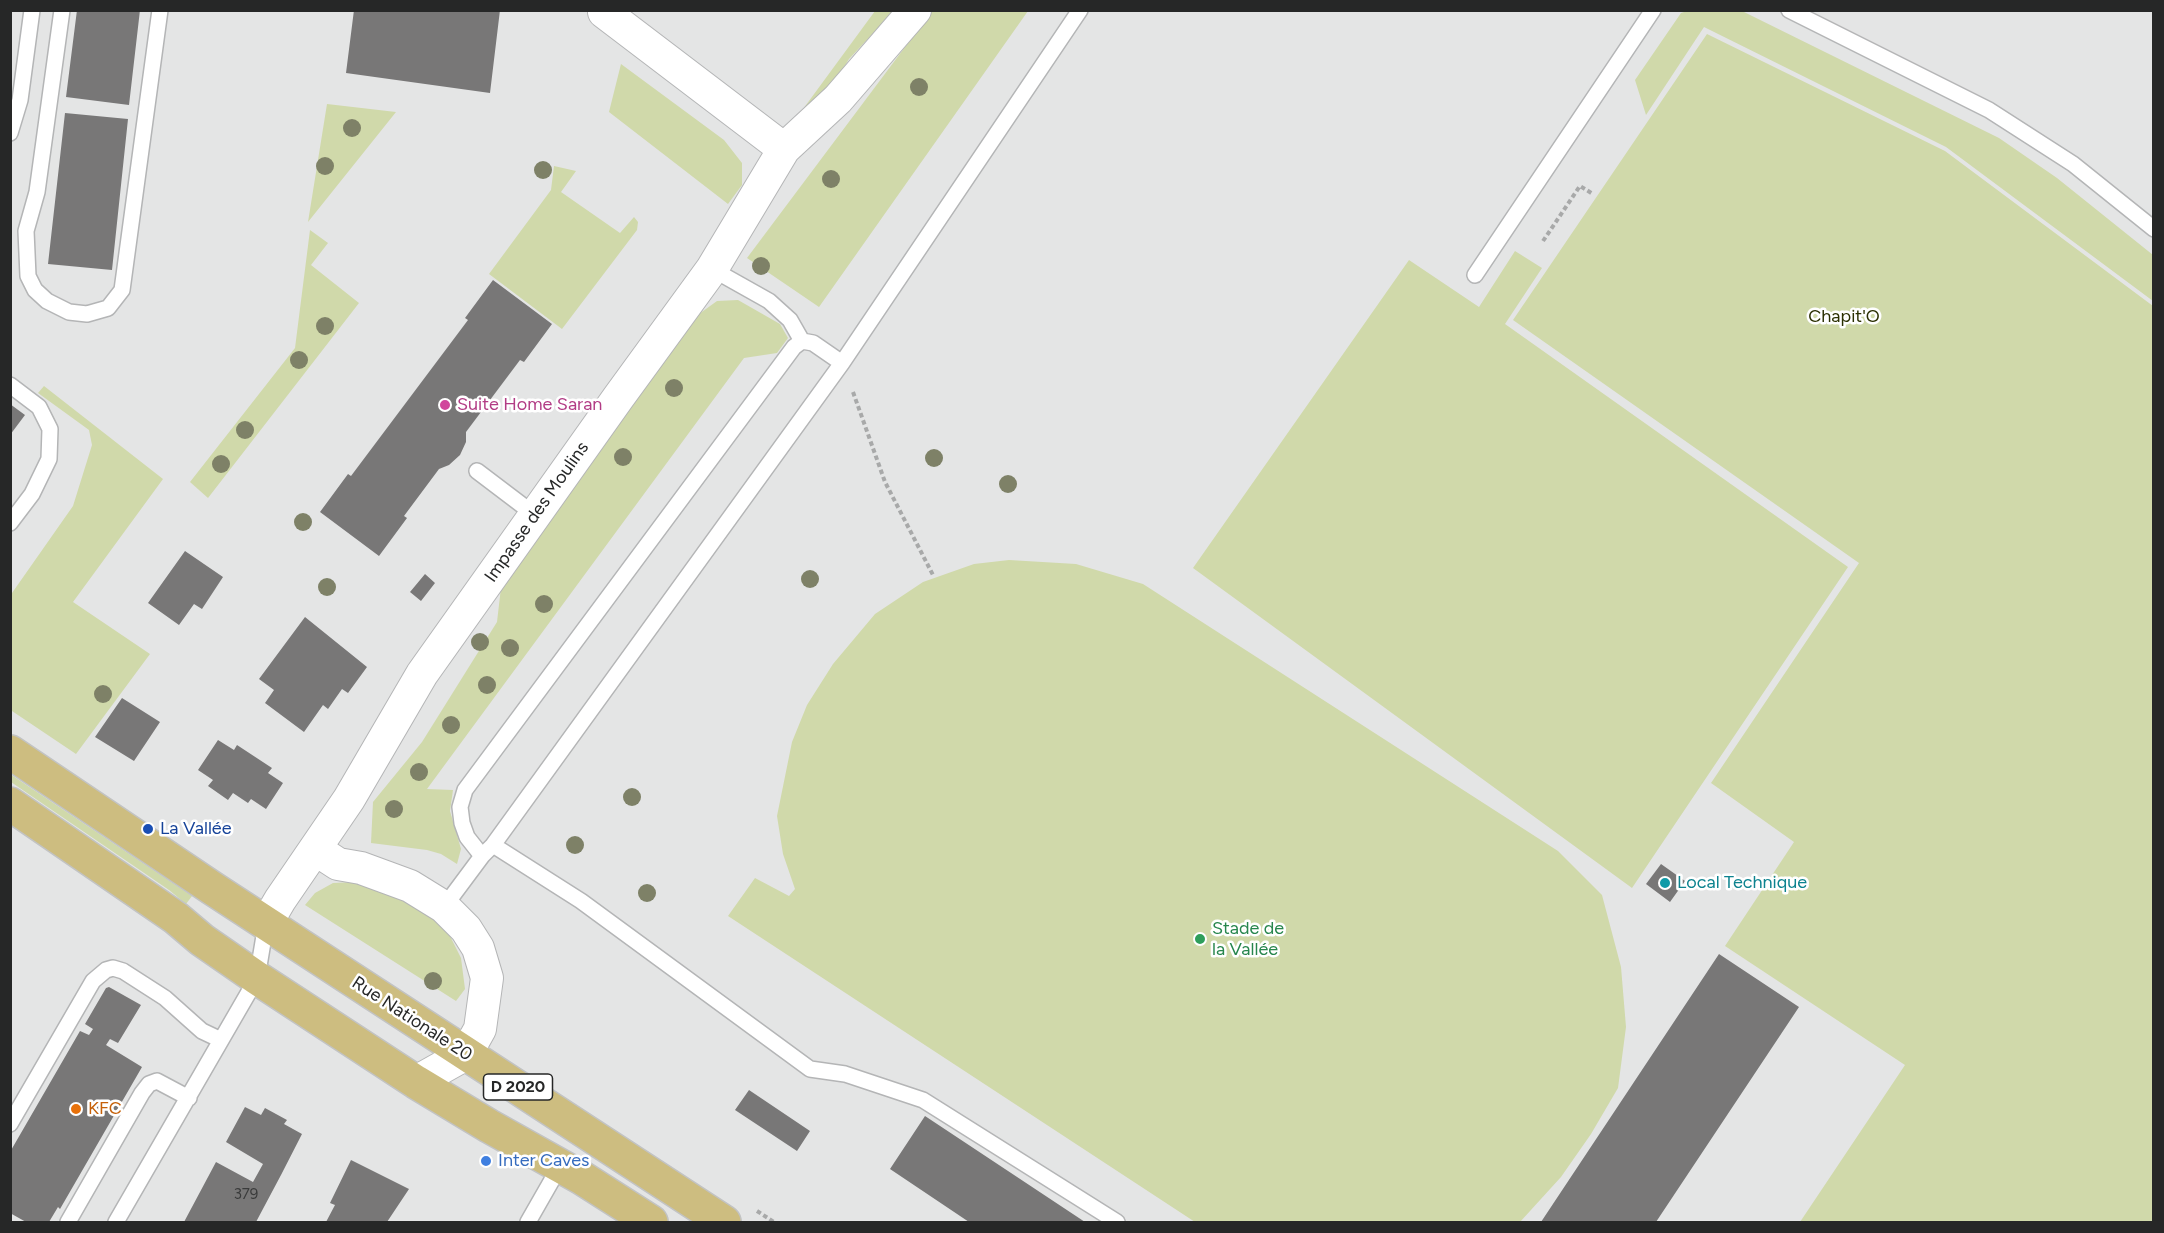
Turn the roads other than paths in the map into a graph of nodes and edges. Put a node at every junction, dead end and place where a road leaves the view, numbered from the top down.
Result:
1 (32, 10) edge
2 (62, 10) edge
3 (160, 10) edge
4 (915, 10) edge
5 (1080, 10) edge
6 (1653, 10) edge
7 (1789, 10) edge
8 (604, 12) dead end
9 (10, 133) edge
10 (784, 149) junction
11 (2154, 229) edge
12 (18, 230) edge
13 (712, 269) junction
14 (1475, 275) dead end
15 (802, 341) junction
16 (842, 363) junction
17 (10, 385) edge
18 (477, 471) dead end
19 (535, 515) junction
20 (10, 523) edge
21 (10, 752) edge
22 (10, 804) edge
23 (315, 849) junction
24 (487, 850) junction
25 (444, 907) junction
26 (266, 924) junction
27 (257, 978) junction
28 (221, 1040) junction
29 (466, 1054) junction
30 (416, 1082) junction
31 (189, 1098) junction
32 (10, 1124) edge
33 (560, 1166) junction
34 (68, 1222) edge
35 (116, 1222) edge
36 (528, 1222) edge
37 (651, 1222) edge
38 (724, 1222) edge
39 (1117, 1222) edge

1 - 9 lane
2 - 12 lane
3 - 12 lane
4 - 10 street, Impasse des Moulins
5 - 16 lane
6 - 14 lane
7 - 11 lane
8 - 10 street
10 - 13 street, Impasse des Moulins
13 - 15 lane
13 - 19 street, Impasse des Moulins
15 - 16 lane
15 - 24 lane
16 - 24 lane
17 - 20 lane
18 - 19 lane
19 - 23 street, Impasse des Moulins
21 - 26 main road, Rue Nationale 20
22 - 27 main road
23 - 25 street
23 - 26 street, Impasse des Moulins
24 - 25 lane
24 - 39 lane
25 - 29 street
26 - 27 lane
26 - 29 main road, Rue Nationale 20 / D 2020
27 - 28 lane
27 - 30 main road, D 2020
28 - 31 lane
28 - 32 lane
29 - 30 street
29 - 38 main road, Rue Nationale 20 / D 2020
30 - 33 main road, D 2020
31 - 34 lane
31 - 35 lane
33 - 36 lane
33 - 37 main road, D 2020

